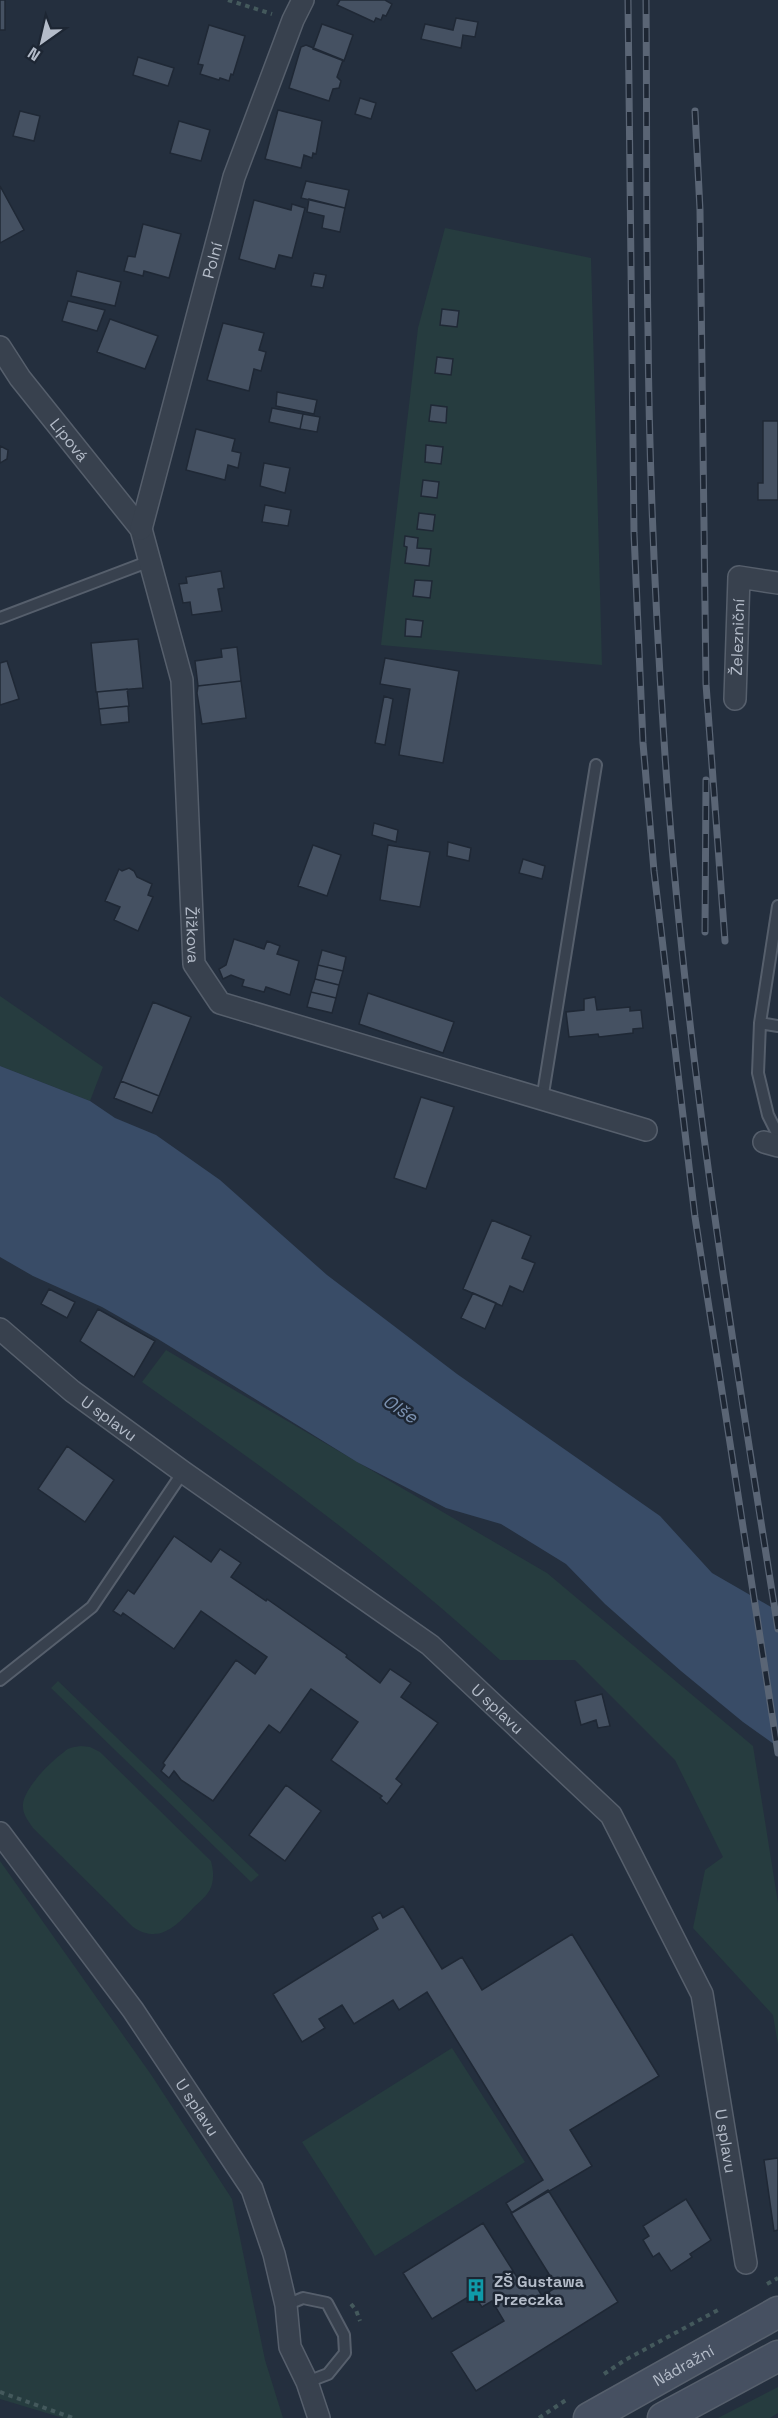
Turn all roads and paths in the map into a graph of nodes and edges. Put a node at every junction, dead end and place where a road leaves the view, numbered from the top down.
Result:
1 (228, 0) edge
2 (303, 0) edge
3 (293, 20) junction
4 (0, 347) edge
5 (141, 529) junction
6 (150, 561) junction
7 (778, 583) edge
8 (0, 618) edge
9 (735, 699) dead end
10 (596, 765) dead end
11 (778, 906) edge
12 (760, 1023) junction
13 (778, 1026) edge
14 (542, 1100) junction
15 (646, 1130) dead end
16 (774, 1141) edge
17 (0, 1329) edge
18 (183, 1472) junction
19 (0, 1680) edge
20 (0, 1833) edge
21 (746, 2263) dead end
22 (286, 2305) junction
23 (778, 2312) edge
24 (778, 2356) edge
25 (307, 2382) junction
26 (0, 2392) edge
27 (73, 2418) edge
28 (319, 2418) edge
29 (589, 2418) edge
30 (663, 2418) edge

1 - 3 path
2 - 3 street, Polní
3 - 5 street, Polní
4 - 5 street, Lípová
5 - 6 street, Žižkova
6 - 8 lane
6 - 14 street, Žižkova
7 - 9 street, Železniční
10 - 14 lane
11 - 12 lane
12 - 13 lane
12 - 16 lane
14 - 15 street, Žižkova
17 - 18 street, U splavu
18 - 19 lane
18 - 21 street, U splavu
20 - 22 street, U splavu
22 - 25 street, U splavu
22 - 25 lane
23 - 29 main road, Nádražní
24 - 30 main road
25 - 28 street, U splavu
26 - 27 path

